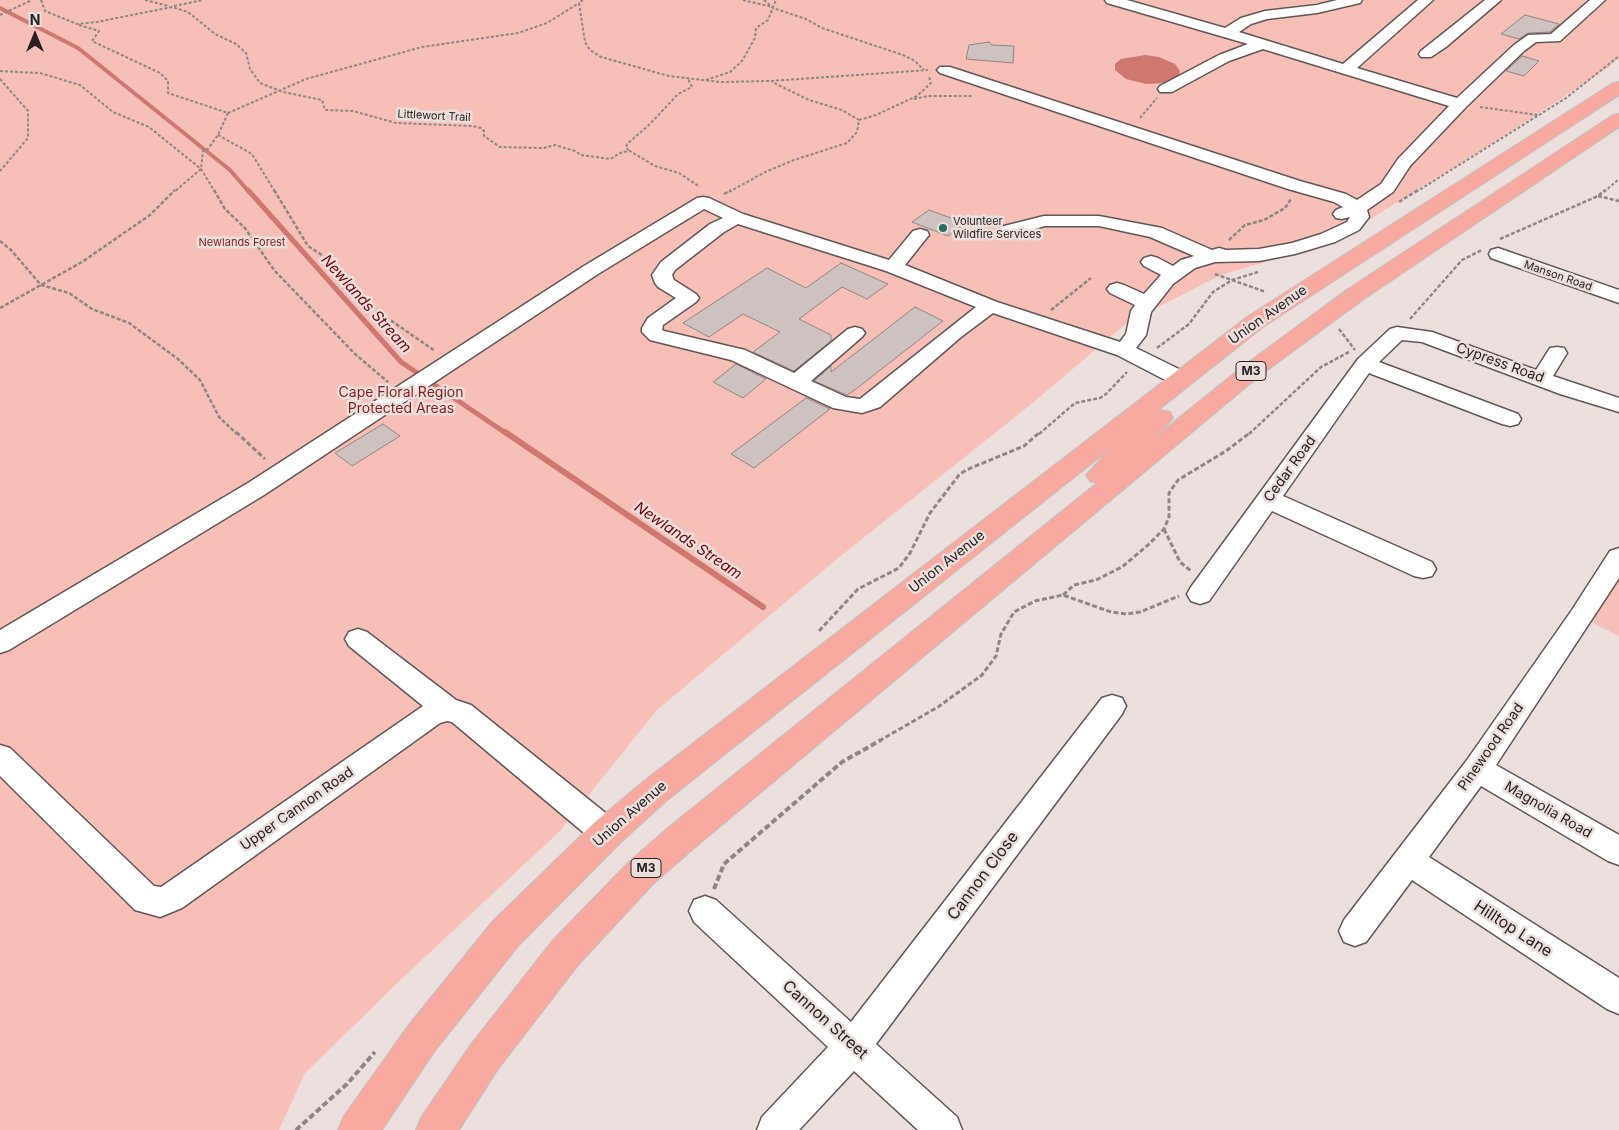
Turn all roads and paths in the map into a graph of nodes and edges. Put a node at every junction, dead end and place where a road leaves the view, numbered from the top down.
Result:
1 (32, 0) edge
2 (41, 0) edge
3 (145, 0) edge
4 (202, 0) edge
5 (583, 0) edge
6 (744, 0) edge
7 (764, 0) edge
8 (776, 0) edge
9 (1114, 0) edge
10 (1355, 0) edge
11 (1426, 0) edge
12 (1494, 0) edge
13 (1598, 0) edge
14 (28, 1) edge
15 (579, 3) junction
16 (172, 7) junction
17 (774, 8) junction
18 (0, 16) edge
19 (77, 24) junction
20 (1227, 34) junction
21 (1424, 37) dead end
22 (1262, 44) junction
23 (1442, 44) junction
24 (1426, 54) dead end
25 (1346, 69) junction
26 (924, 70) junction
27 (945, 70) joint
28 (0, 71) edge
29 (0, 79) edge
30 (688, 79) junction
31 (701, 81) junction
32 (770, 81) junction
33 (1619, 87) edge
34 (1166, 88) joint
35 (280, 91) junction
36 (973, 96) dead end
37 (911, 99) junction
38 (1460, 104) junction
39 (228, 113) junction
40 (1538, 115) dead end
41 (1619, 119) edge
42 (859, 120) junction
43 (1131, 130) junction
44 (218, 135) junction
45 (630, 151) junction
46 (201, 169) junction
47 (0, 171) edge
48 (1294, 185) junction
49 (1598, 196) dead end
50 (711, 200) junction
51 (1619, 202) edge
52 (1358, 208) junction
53 (737, 218) junction
54 (1006, 231) dead end
55 (920, 235) dead end
56 (0, 241) edge
57 (1498, 254) dead end
58 (1210, 256) junction
59 (1151, 262) dead end
60 (893, 267) junction
61 (1173, 274) junction
62 (1091, 278) dead end
63 (1232, 280) dead end
64 (41, 285) junction
65 (1117, 289) dead end
66 (1266, 292) dead end
67 (1356, 294) junction
68 (1619, 297) edge
69 (1146, 303) junction
70 (990, 306) junction
71 (0, 308) edge
72 (1036, 322) junction
73 (1339, 328) dead end
74 (855, 333) dead end
75 (1384, 345) junction
76 (1124, 350) junction
77 (1557, 353) dead end
78 (1360, 357) junction
79 (447, 364) junction
80 (1181, 379) junction
81 (1541, 379) junction
82 (796, 382) junction
83 (406, 391) junction
84 (1619, 405) edge
85 (1510, 419) dead end
86 (281, 473) junction
87 (1268, 499) junction
88 (1080, 510) junction
89 (1164, 529) junction
90 (1619, 557) edge
91 (1423, 569) dead end
92 (1203, 589) junction
93 (1062, 595) junction
94 (358, 639) dead end
95 (0, 643) edge
96 (1112, 706) dead end
97 (447, 708) junction
98 (0, 758) edge
99 (1476, 769) junction
100 (607, 834) junction
101 (1619, 851) edge
102 (1408, 861) junction
103 (705, 911) joint
104 (1356, 931) dead end
105 (1619, 997) edge
106 (854, 1045) junction
107 (358, 1130) edge
108 (436, 1130) edge
109 (775, 1130) edge
110 (944, 1130) edge

1 - 14 path
2 - 19 path
3 - 16 path, Littlewort Trail
4 - 16 path
5 - 15 path
6 - 17 path
7 - 17 path
8 - 17 path
9 - 20 street
10 - 20 street
11 - 25 street
12 - 23 street
13 - 38 street
14 - 18 path
15 - 30 path
15 - 35 path
16 - 19 path
16 - 35 path, Littlewort Trail
17 - 26 path
17 - 31 path
19 - 39 path
20 - 22 street
21 - 23 street
22 - 25 street
22 - 34 street
23 - 24 street
25 - 38 street
26 - 27 path
26 - 32 path
26 - 37 path
27 - 43 street
28 - 46 path
29 - 47 path
30 - 31 path
30 - 45 path
31 - 32 path
32 - 42 path
33 - 80 highway, Union Avenue / M3
34 - 43 path
35 - 39 path
35 - 45 path, Littlewort Trail
36 - 37 path
37 - 42 path
38 - 40 path
38 - 52 street
39 - 44 path
41 - 67 highway, M3
42 - 50 path
43 - 48 street
44 - 46 path
44 - 79 path
45 - 50 path
46 - 64 path
46 - 83 path
48 - 52 street
48 - 58 path
49 - 51 path
50 - 53 street
50 - 79 street
52 - 58 street
53 - 60 street
53 - 82 street
54 - 58 street
55 - 60 street
56 - 64 path
57 - 68 street, Manson Road
58 - 61 street
59 - 61 street
60 - 70 street
61 - 69 street
62 - 72 path
63 - 66 path
64 - 71 path
64 - 86 path
65 - 69 street
67 - 80 highway
67 - 88 highway, M3
69 - 76 street
70 - 72 street
70 - 82 street
72 - 76 street
73 - 78 path
74 - 82 street
75 - 78 street, Cedar Road
75 - 78 path
75 - 81 street, Cypress Road
76 - 80 street
77 - 81 street
78 - 85 street
78 - 87 street, Cedar Road
78 - 89 path
79 - 83 street
80 - 88 highway
80 - 100 highway, Union Avenue / M3
81 - 84 street, Cypress Road
83 - 86 street
86 - 95 street
87 - 91 street
87 - 92 street, Cedar Road
88 - 108 highway, M3
89 - 92 path
89 - 93 path
90 - 99 street, Pinewood Road
92 - 93 path
93 - 103 path
94 - 97 street
96 - 106 street, Cannon Close
97 - 98 street, Upper Cannon Road
97 - 100 street
99 - 101 street, Magnolia Road
99 - 102 street, Pinewood Road
100 - 107 highway, Union Avenue / M3
102 - 104 street, Pinewood Road
102 - 105 street, Hilltop Lane
103 - 106 street, Cannon Street
106 - 109 street, Cannon Close
106 - 110 street, Cannon Street

